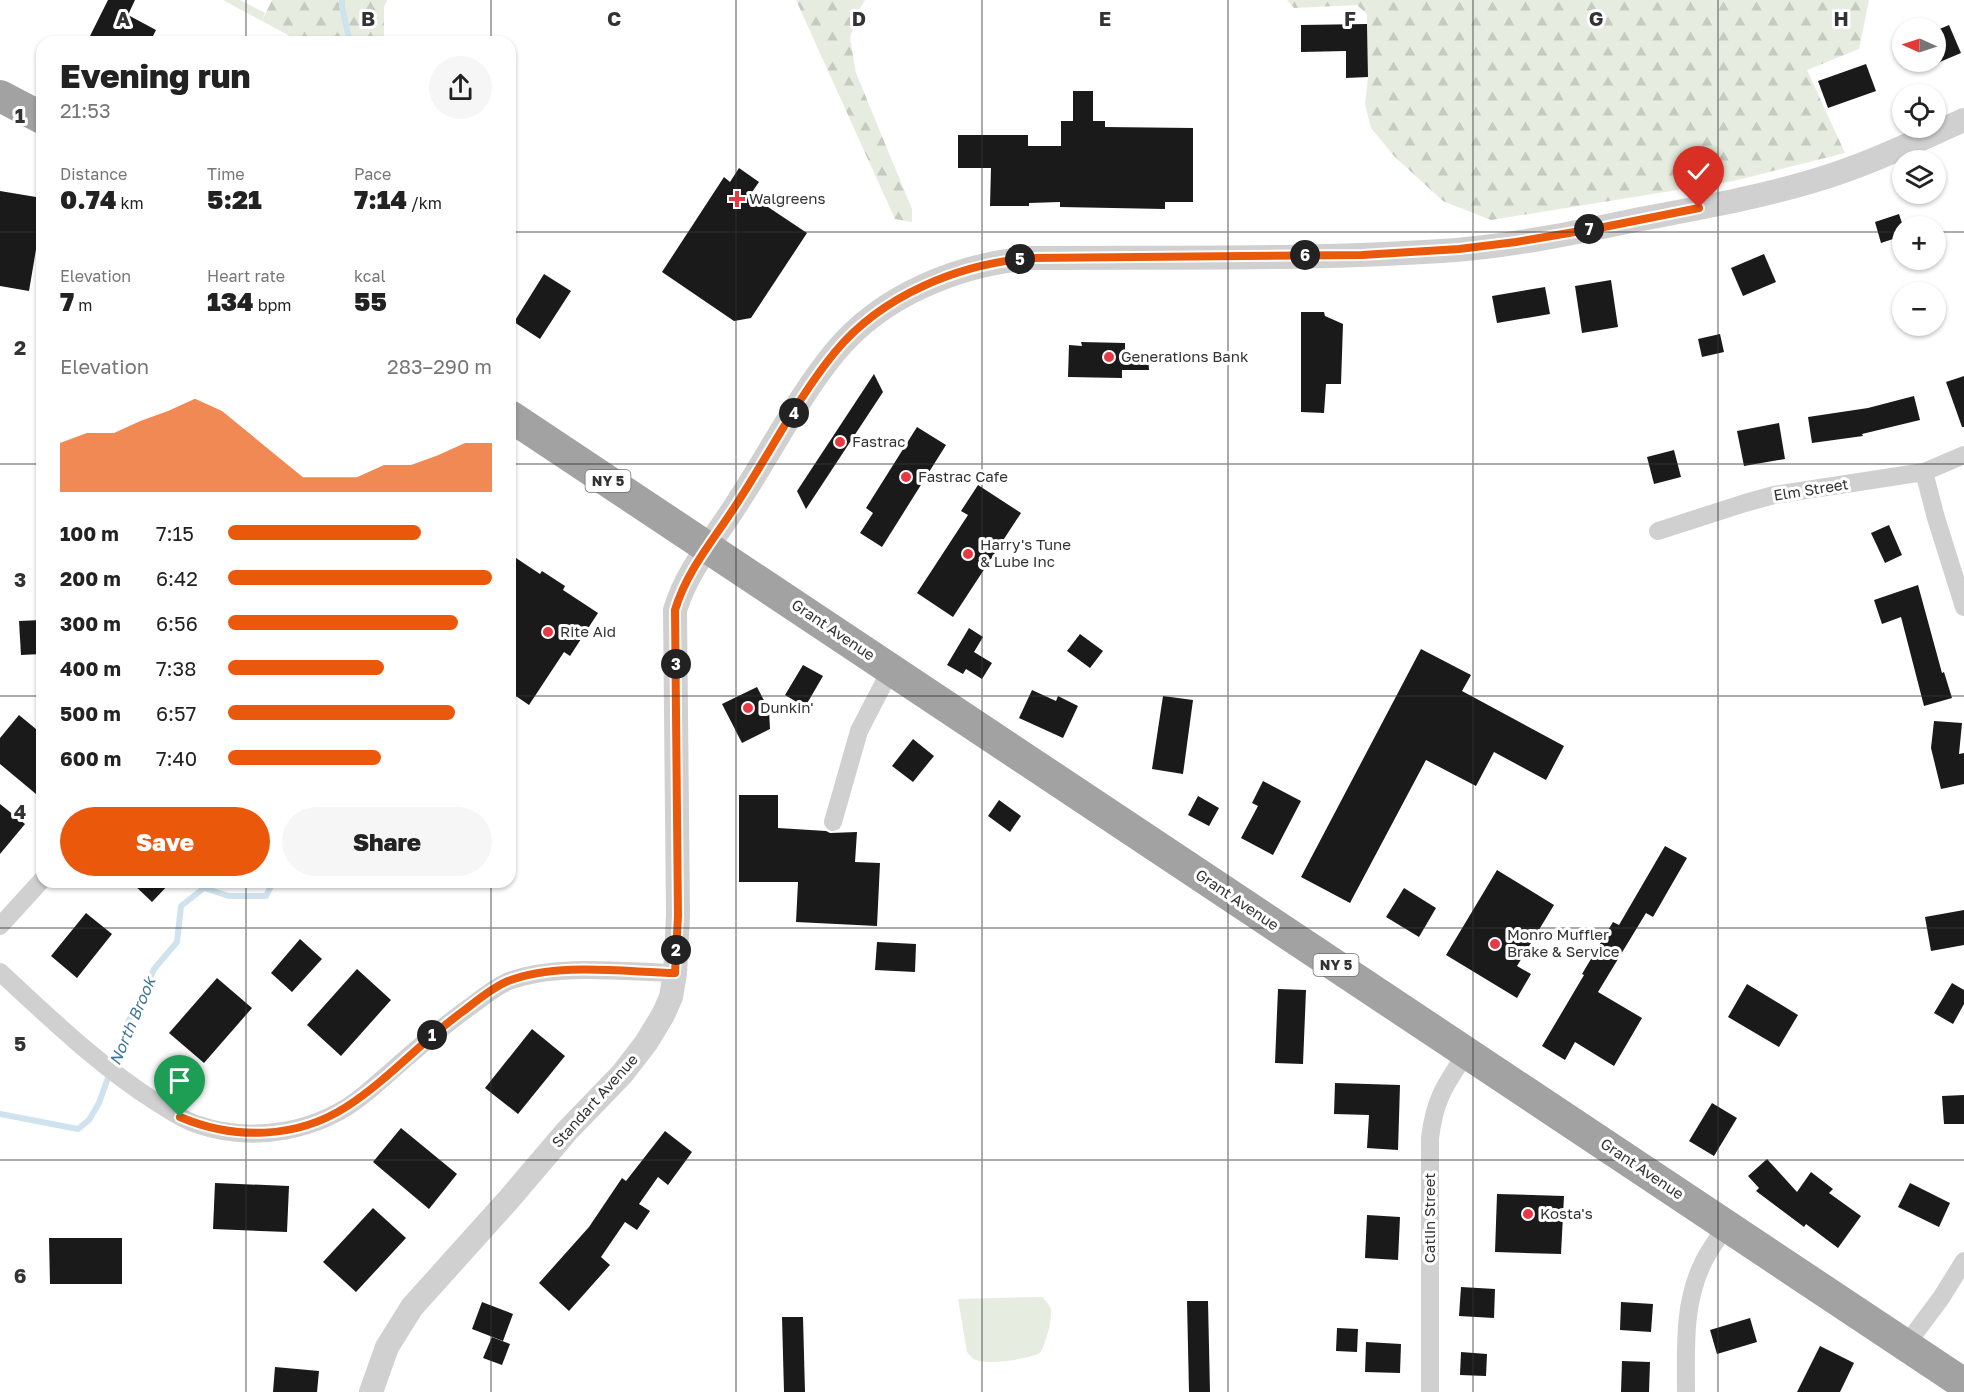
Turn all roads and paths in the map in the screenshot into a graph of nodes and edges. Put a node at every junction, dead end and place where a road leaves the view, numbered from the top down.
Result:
1 (0, 96) edge
2 (36, 115) edge
3 (1964, 120) edge
4 (516, 420) edge
5 (1964, 455) edge
6 (1924, 472) junction
7 (1658, 531) dead end
8 (706, 547) junction
9 (1964, 607) edge
10 (891, 669) junction
11 (833, 822) dead end
12 (36, 887) edge
13 (0, 926) edge
14 (0, 972) edge
15 (675, 973) junction
16 (1467, 1052) junction
17 (1726, 1226) junction
18 (1964, 1261) edge
19 (1906, 1345) junction
20 (1964, 1384) edge
21 (371, 1392) edge
22 (1430, 1392) edge
23 (1686, 1392) edge

1 - 2 highway
3 - 8 street, Standart Avenue
4 - 8 highway, Grant Avenue / NY 5
5 - 6 street, Elm Street
6 - 7 street, Elm Street
6 - 9 street
8 - 10 highway, Grant Avenue / NY 5
8 - 15 street, Standart Avenue
10 - 11 street
10 - 16 highway, Grant Avenue / NY 5
12 - 13 street
14 - 15 street
15 - 21 street, Standart Avenue
16 - 17 highway, Grant Avenue / NY 5
16 - 22 street, Catlin Street
17 - 19 highway, Grant Avenue / NY 5
17 - 23 street
18 - 19 street
19 - 20 highway, Grant Avenue / NY 5

